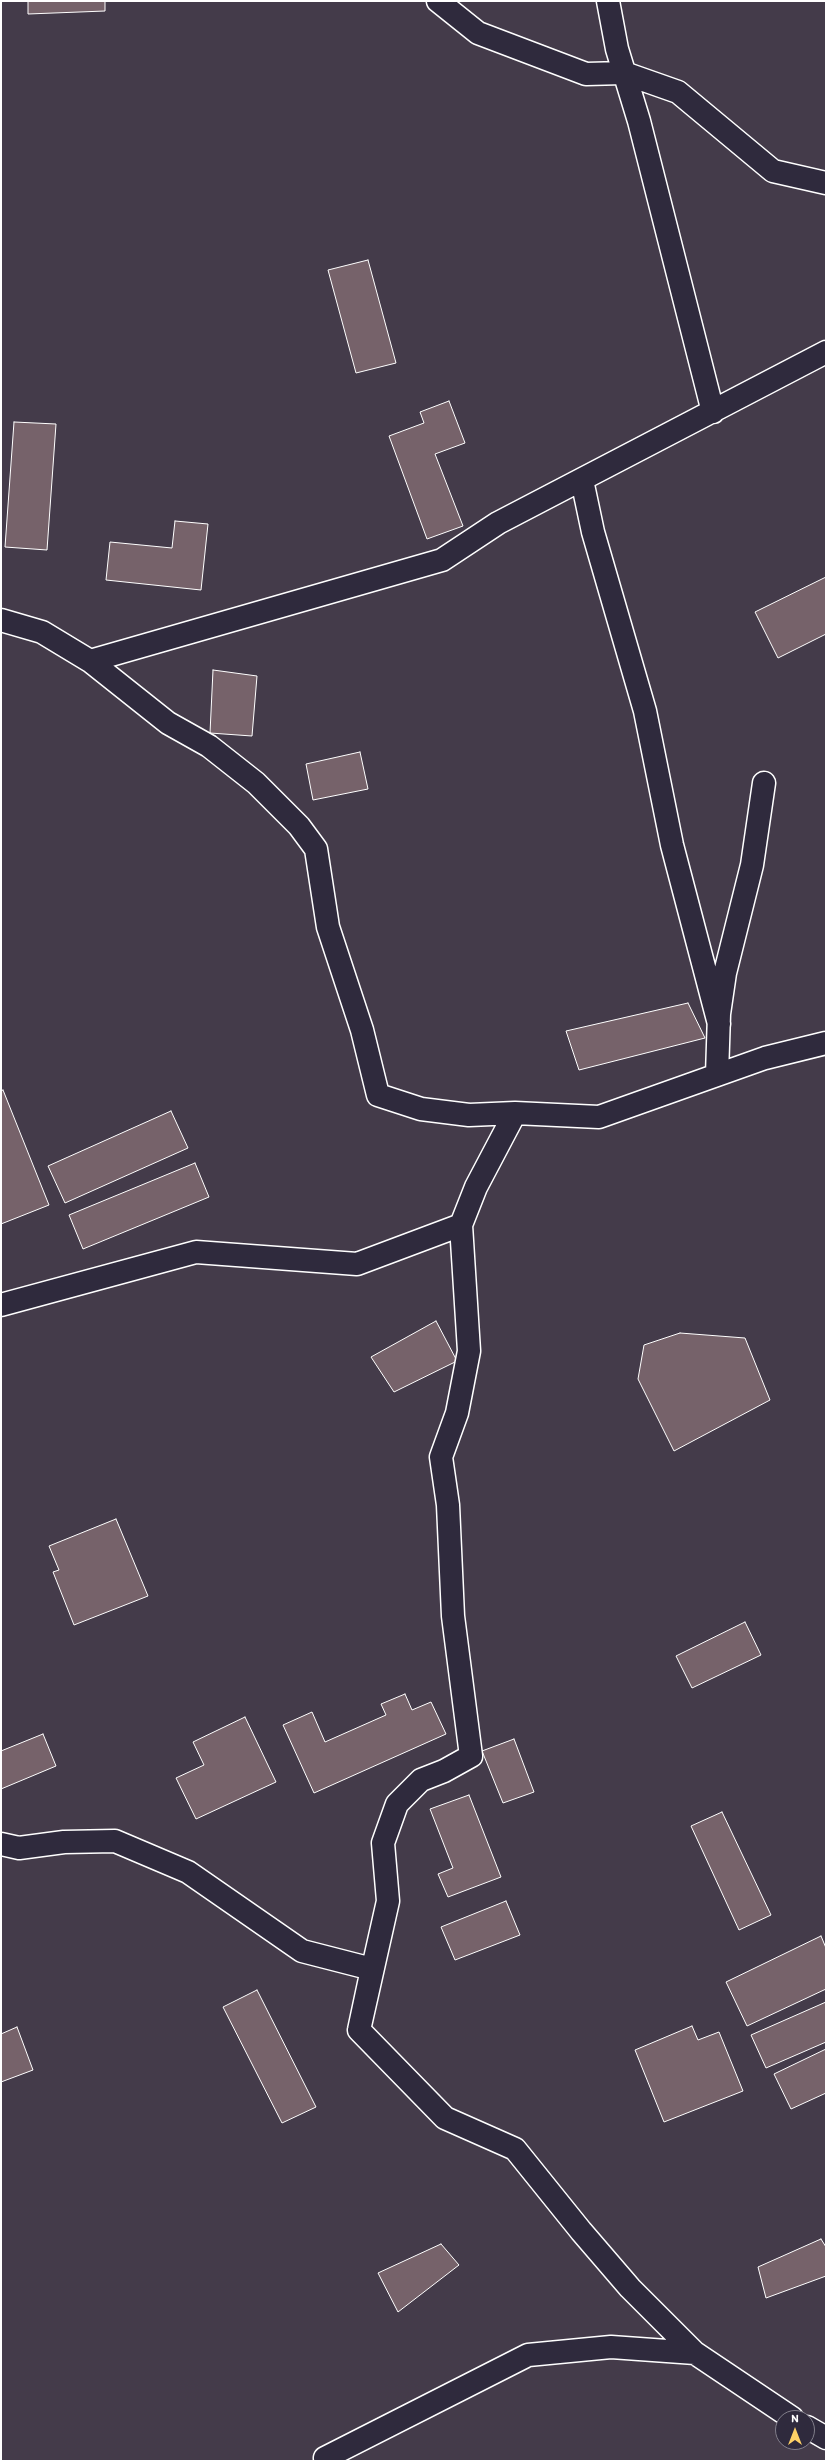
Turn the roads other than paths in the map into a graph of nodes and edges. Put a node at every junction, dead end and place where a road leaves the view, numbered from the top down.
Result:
1 (438, 1) edge
2 (608, 1) edge
3 (624, 73) junction
4 (826, 183) edge
5 (826, 352) edge
6 (713, 412) junction
7 (582, 480) junction
8 (1, 620) edge
9 (90, 661) junction
10 (764, 783) dead end
11 (719, 1024) junction
12 (826, 1043) edge
13 (717, 1075) junction
14 (515, 1113) junction
15 (461, 1225) junction
16 (1, 1305) edge
17 (1, 1844) edge
18 (359, 2030) junction
19 (694, 2353) junction
20 (780, 2410) edge
21 (815, 2432) edge
22 (826, 2438) edge
23 (325, 2458) dead end

1 - 3 street
2 - 3 street
3 - 4 street
3 - 6 street
5 - 6 street
6 - 7 street
7 - 9 street
7 - 11 street
8 - 9 street
9 - 14 street
10 - 11 street
11 - 13 street
12 - 13 street
13 - 14 street
14 - 15 street
15 - 16 street
15 - 18 street
17 - 18 street
18 - 19 street
19 - 20 street
19 - 23 street
21 - 22 street

